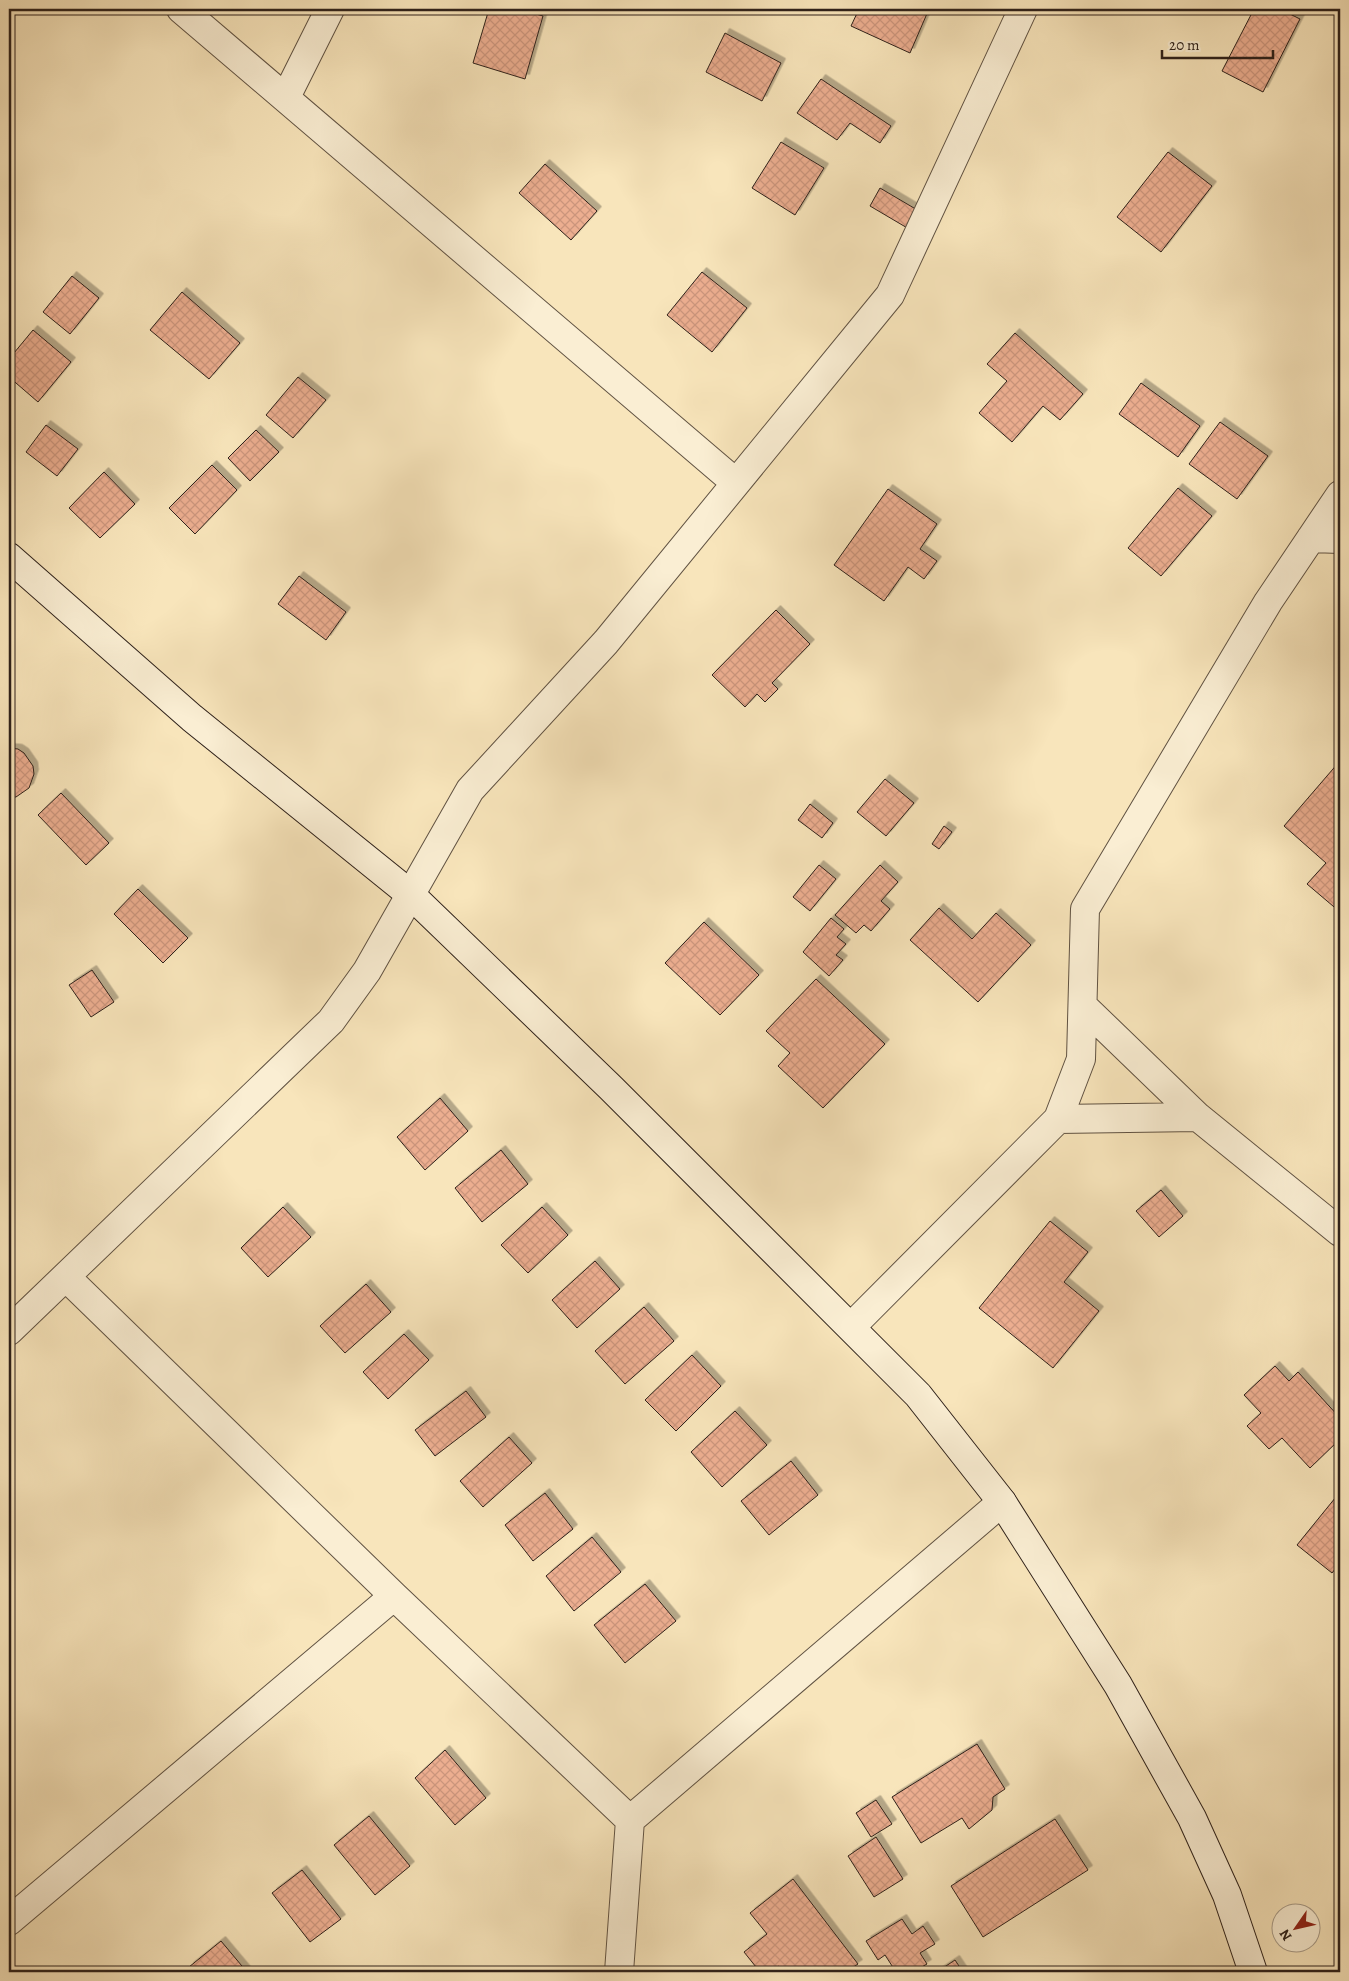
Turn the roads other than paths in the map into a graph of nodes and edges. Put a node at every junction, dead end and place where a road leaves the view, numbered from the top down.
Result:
1 (181, 9) edge
2 (330, 9) edge
3 (1023, 9) edge
4 (286, 97) junction
5 (736, 483) junction
6 (1340, 495) edge
7 (1311, 538) junction
8 (1340, 538) edge
9 (9, 557) edge
10 (410, 894) junction
11 (1082, 1006) junction
12 (1198, 1117) junction
13 (1058, 1119) junction
14 (1340, 1232) edge
15 (66, 1276) junction
16 (851, 1326) junction
17 (9, 1331) edge
18 (1002, 1502) junction
19 (394, 1596) junction
20 (630, 1820) junction
21 (9, 1921) edge
22 (619, 1972) edge
23 (1253, 1972) edge

1 - 4 street
2 - 4 street
3 - 5 street
4 - 5 street
5 - 10 street
6 - 7 street
7 - 8 street
7 - 11 street
9 - 10 street
10 - 15 street
10 - 16 street
11 - 12 street
11 - 13 street
12 - 13 street
12 - 14 street
13 - 16 street
15 - 17 street
15 - 19 street
16 - 18 street
18 - 20 street
18 - 23 street
19 - 20 street
19 - 21 street
20 - 22 street

